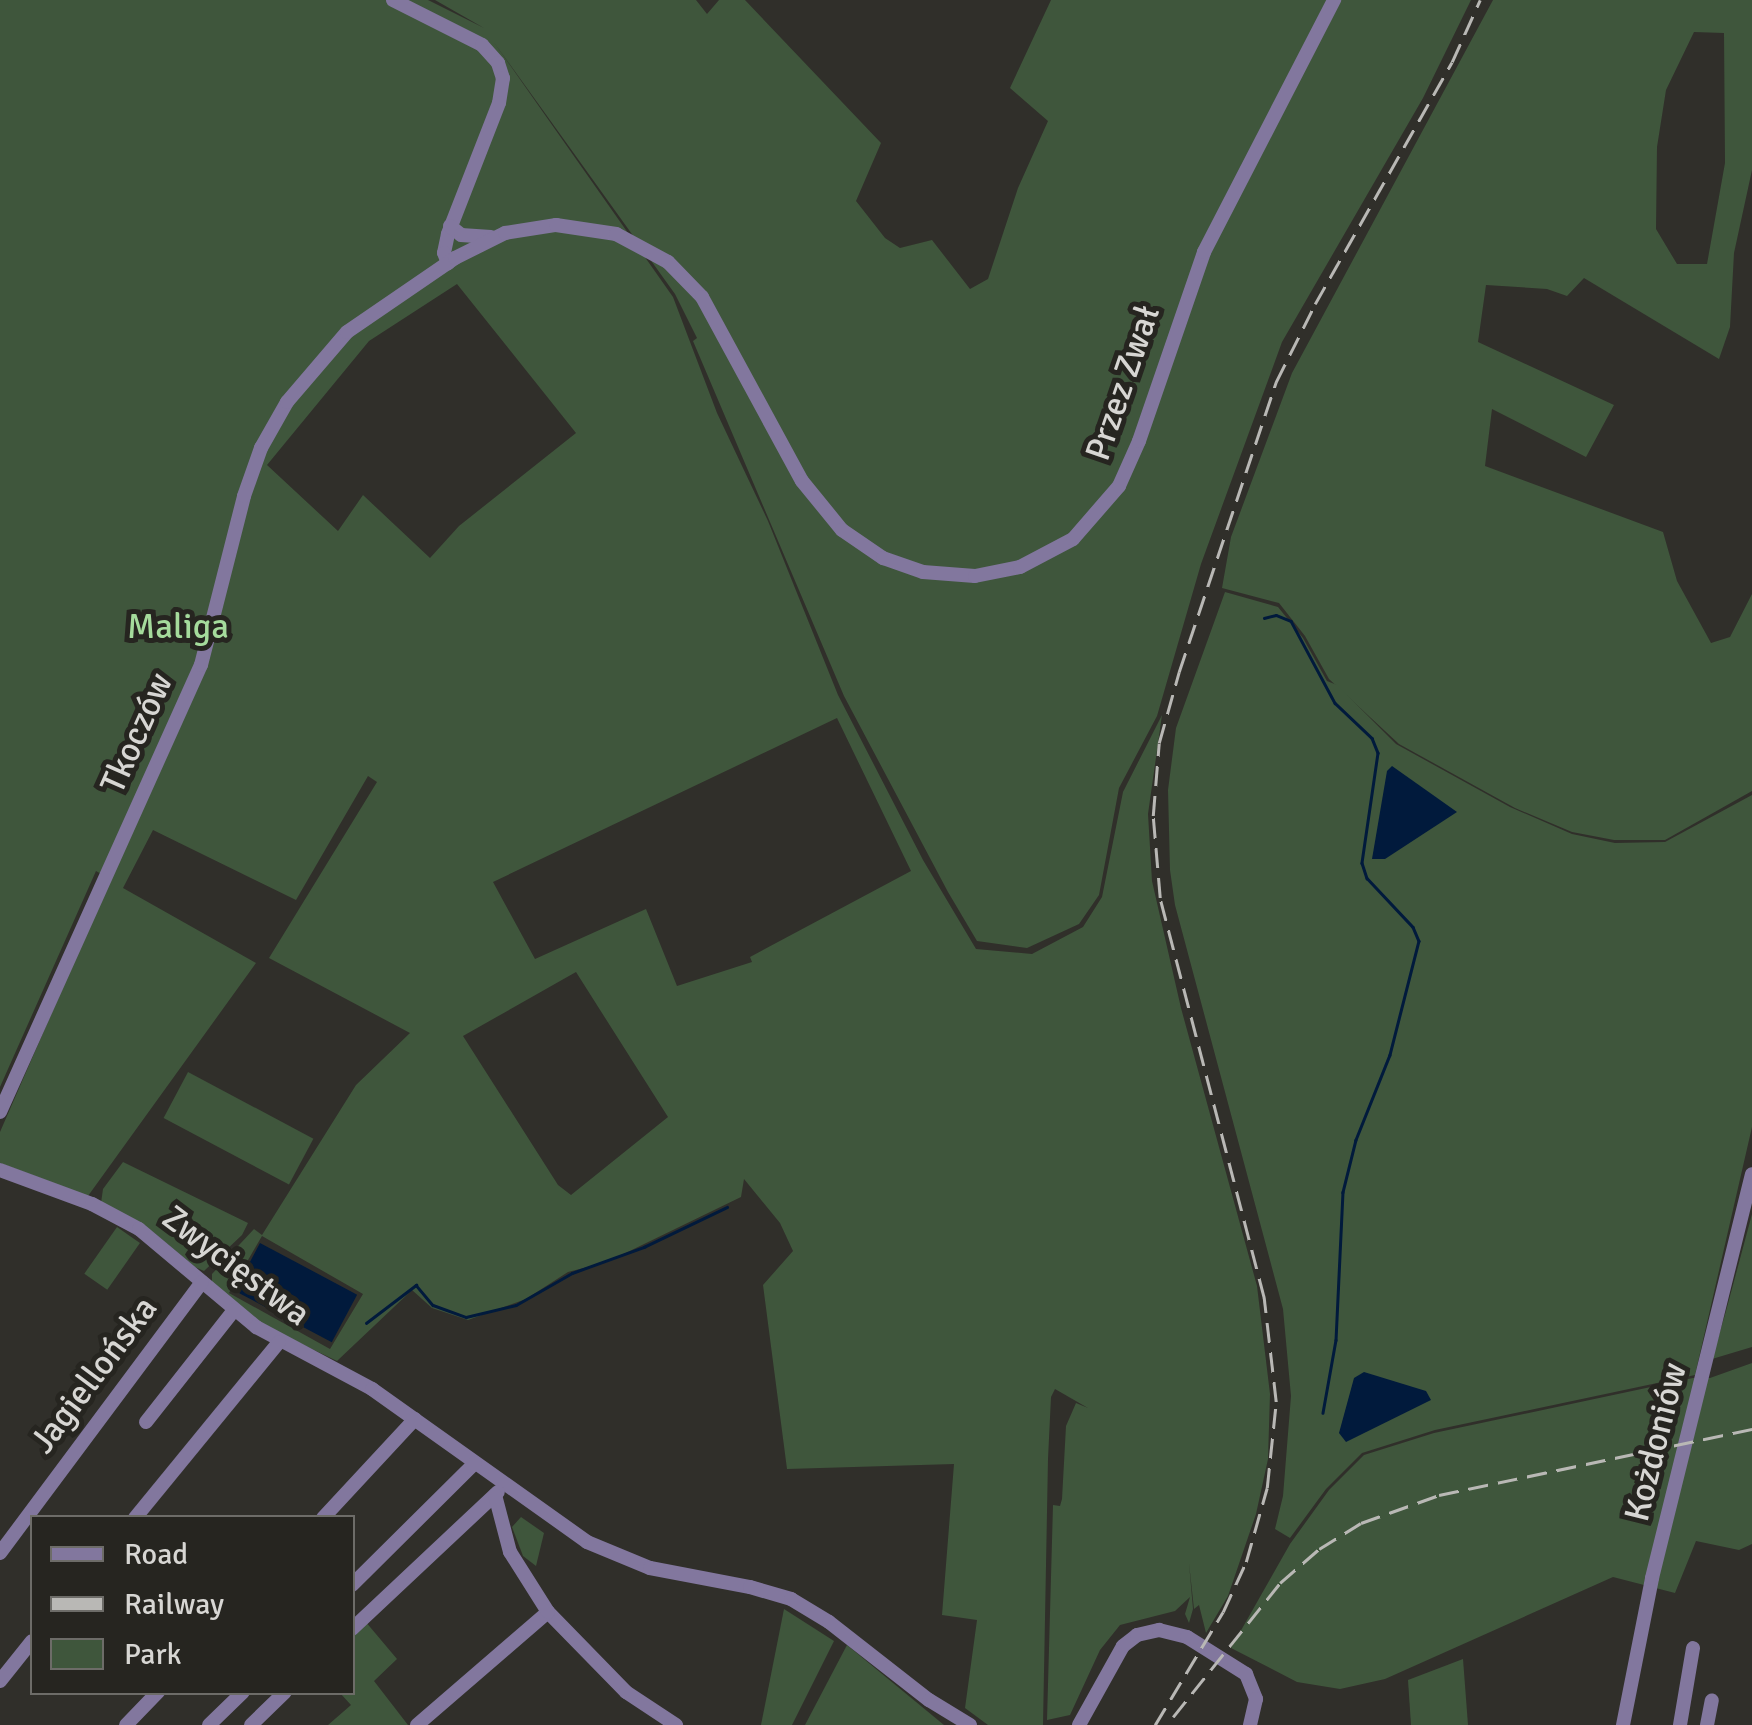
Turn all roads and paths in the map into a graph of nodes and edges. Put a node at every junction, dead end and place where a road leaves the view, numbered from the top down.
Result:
1 (393, 0) edge
2 (1334, 0) edge
3 (450, 226) junction
4 (500, 235) junction
5 (448, 263) junction
6 (0, 1112) edge
7 (0, 1170) edge
8 (1752, 1174) edge
9 (202, 1282) junction
10 (234, 1310) junction
11 (279, 1342) junction
12 (415, 1419) junction
13 (146, 1422) dead end
14 (476, 1463) junction
15 (500, 1489) junction
16 (136, 1515) edge
17 (326, 1515) edge
18 (0, 1553) edge
19 (355, 1582) edge
20 (548, 1612) junction
21 (355, 1626) edge
22 (30, 1643) edge
23 (1693, 1648) dead end
24 (0, 1680) edge
25 (155, 1695) edge
26 (239, 1695) edge
27 (282, 1695) edge
28 (1712, 1700) dead end
29 (126, 1725) edge
30 (209, 1725) edge
31 (251, 1725) edge
32 (417, 1725) edge
33 (676, 1725) edge
34 (970, 1725) edge
35 (1079, 1725) edge
36 (1250, 1725) edge
37 (1623, 1725) edge
38 (1680, 1725) edge
39 (1707, 1725) edge

1 - 3 street
2 - 4 street, Przez Zwał
3 - 4 street
3 - 5 street
4 - 5 street, Przez Zwał
5 - 6 street, Tkoczów
7 - 9 street, Zwycięstwa
8 - 37 street, Kożdoniów
9 - 10 street, Zwycięstwa
9 - 18 street, Jagiellońska
10 - 11 street, Zwycięstwa
10 - 13 street
11 - 12 street, Zwycięstwa
11 - 16 street
12 - 14 street, Zwycięstwa
12 - 17 street
14 - 15 street, Zwycięstwa
14 - 19 street
15 - 20 street
15 - 21 street
15 - 34 street, Zwycięstwa
20 - 32 street
20 - 33 street
22 - 24 street
23 - 38 street
25 - 29 street
26 - 30 street
27 - 31 street
28 - 39 street
35 - 36 street

